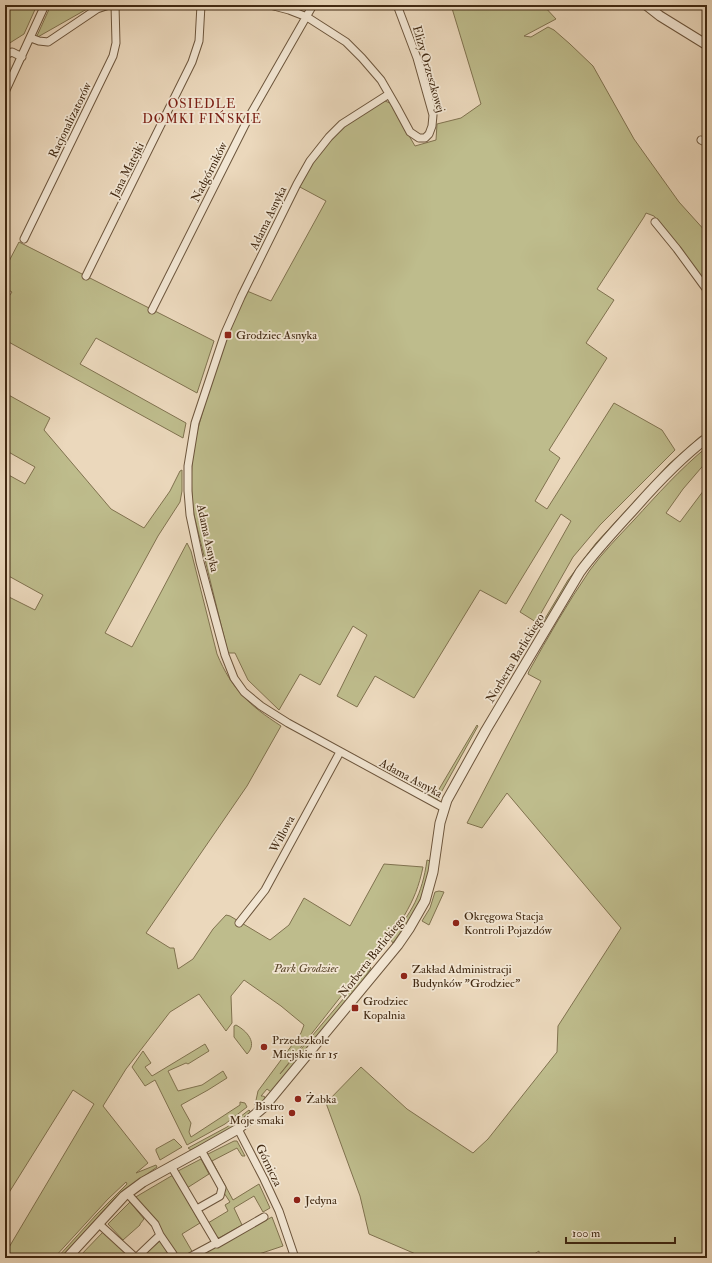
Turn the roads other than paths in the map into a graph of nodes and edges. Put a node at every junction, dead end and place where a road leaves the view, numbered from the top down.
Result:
1 (45, 5) edge
2 (109, 5) edge
3 (115, 5) edge
4 (202, 5) edge
5 (270, 5) edge
6 (313, 5) edge
7 (397, 5) edge
8 (646, 5) edge
9 (307, 17) junction
10 (31, 38) junction
11 (707, 45) edge
12 (5, 55) edge
13 (22, 57) junction
14 (5, 92) edge
15 (389, 94) junction
16 (655, 222) dead end
17 (24, 239) dead end
18 (86, 276) dead end
19 (707, 290) edge
20 (152, 310) dead end
21 (707, 438) edge
22 (340, 752) junction
23 (444, 808) junction
24 (239, 923) dead end
25 (238, 1129) junction
26 (201, 1150) junction
27 (171, 1166) junction
28 (128, 1194) junction
29 (196, 1209) junction
30 (264, 1217) dead end
31 (99, 1224) junction
32 (160, 1235) junction
33 (216, 1243) junction
34 (67, 1258) edge
35 (136, 1258) edge
36 (170, 1258) edge
37 (188, 1258) edge
38 (295, 1258) edge

1 - 10 street
2 - 10 street
3 - 17 street, Racjonalizatorów
4 - 18 street, Jana Matejki
5 - 9 street
6 - 9 street, Nadgórników
7 - 15 street, Elizy Orzeszkowej
8 - 11 street
9 - 15 street
9 - 20 street, Nadgórników
10 - 13 street
12 - 13 street
13 - 14 street
15 - 22 street, Adama Asnyka
16 - 19 street
21 - 23 street, Norberta Barlickiego
22 - 23 street, Adama Asnyka
22 - 24 street, Willowa
23 - 25 street, Norberta Barlickiego
25 - 26 street, Norberta Barlickiego
25 - 38 street, Górnicza
26 - 27 street, Norberta Barlickiego
26 - 29 street
27 - 28 street, Norberta Barlickiego
27 - 29 street
28 - 31 street, Norberta Barlickiego
28 - 32 street
29 - 33 street
30 - 33 street
31 - 34 street, Norberta Barlickiego
31 - 35 street
32 - 35 street
32 - 36 street
33 - 37 street

